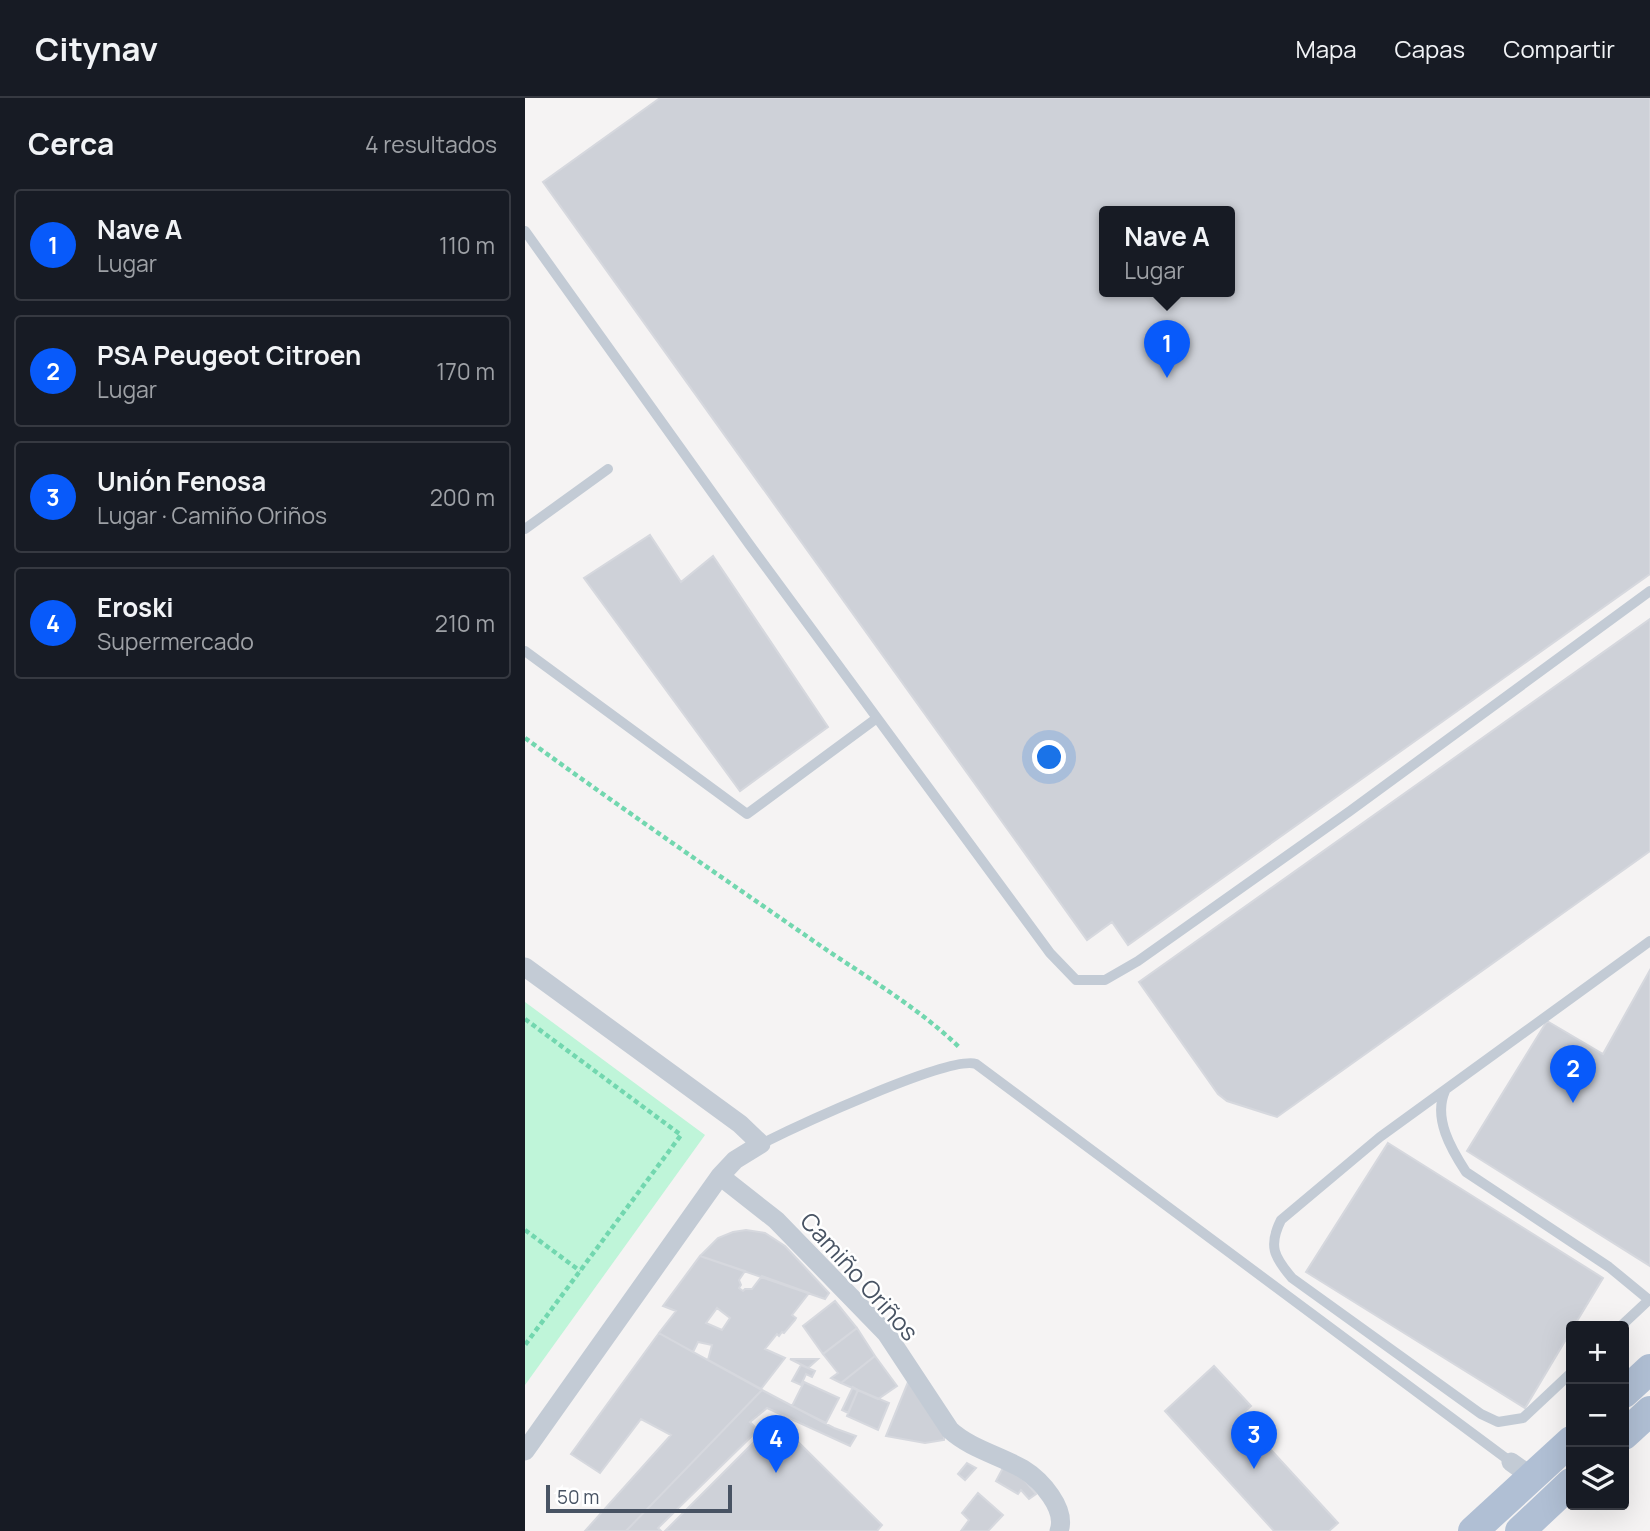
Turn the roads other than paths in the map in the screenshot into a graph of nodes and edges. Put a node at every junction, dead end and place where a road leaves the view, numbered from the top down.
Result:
1 (525, 231) edge
2 (608, 469) dead end
3 (525, 528) edge
4 (1650, 591) edge
5 (525, 651) edge
6 (877, 718) junction
7 (1650, 941) edge
8 (525, 967) edge
9 (1446, 1088) junction
10 (761, 1144) junction
11 (720, 1177) junction
12 (1649, 1300) edge
13 (1626, 1321) edge
14 (1650, 1369) edge
15 (1566, 1378) edge
16 (1629, 1388) edge
17 (1650, 1411) edge
18 (1629, 1430) edge
19 (1566, 1444) edge
20 (525, 1451) edge
21 (1522, 1470) junction
22 (1566, 1488) edge
23 (1059, 1531) edge
24 (1473, 1531) edge
25 (1520, 1531) edge

1 - 6 lane
2 - 3 lane
4 - 6 lane
5 - 6 lane
7 - 9 lane
8 - 10 street
9 - 12 lane
9 - 15 lane
10 - 11 street
10 - 21 lane
11 - 20 street
11 - 23 street, Camiño Oriños
12 - 13 lane
14 - 16 main road
17 - 18 main road
19 - 21 main road
21 - 24 main road
22 - 25 main road

